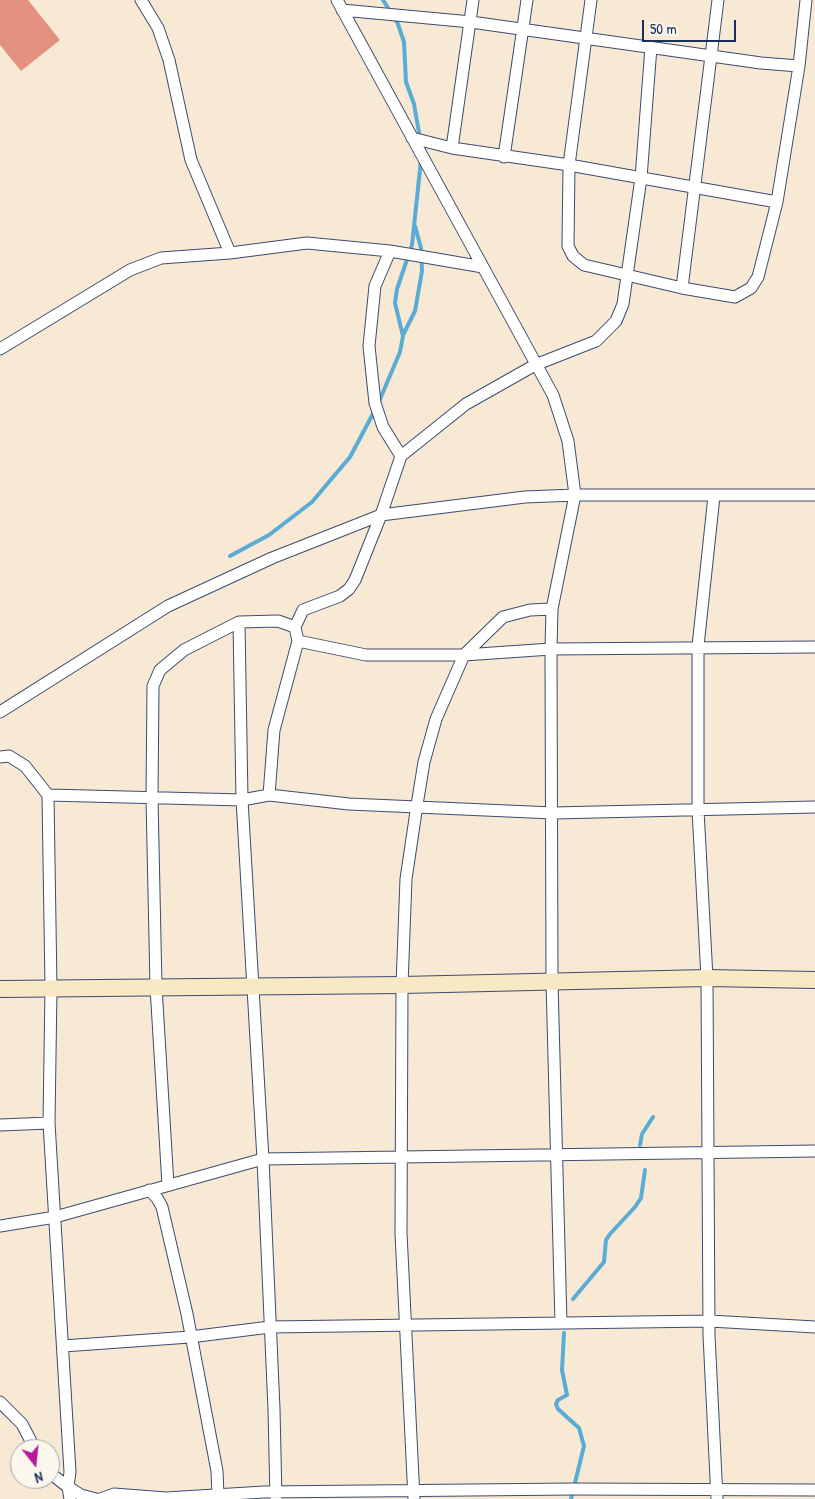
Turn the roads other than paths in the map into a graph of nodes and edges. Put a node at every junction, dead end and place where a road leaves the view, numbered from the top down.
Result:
1 (141, 0) edge
2 (473, 0) edge
3 (527, 0) edge
4 (591, 0) edge
5 (718, 0) edge
6 (806, 0) edge
7 (340, 5) edge
8 (471, 22) junction
9 (523, 29) junction
10 (586, 37) junction
11 (651, 47) junction
12 (710, 55) junction
13 (799, 66) junction
14 (412, 138) junction
15 (452, 148) junction
16 (504, 157) junction
17 (569, 165) junction
18 (640, 178) junction
19 (695, 186) junction
20 (777, 202) junction
21 (390, 251) junction
22 (230, 253) junction
23 (483, 267) junction
24 (626, 274) junction
25 (682, 288) junction
26 (0, 348) edge
27 (536, 365) junction
28 (401, 456) junction
29 (575, 495) junction
30 (815, 495) edge
31 (714, 496) junction
32 (381, 515) junction
33 (552, 609) junction
34 (239, 622) junction
35 (295, 627) junction
36 (298, 642) junction
37 (698, 646) junction
38 (815, 647) edge
39 (551, 649) junction
40 (464, 655) junction
41 (0, 712) edge
42 (0, 757) edge
43 (48, 795) junction
44 (269, 795) junction
45 (152, 798) junction
46 (242, 800) junction
47 (417, 806) junction
48 (815, 807) edge
49 (698, 810) junction
50 (553, 813) junction
51 (707, 978) junction
52 (815, 980) edge
53 (552, 982) junction
54 (402, 985) junction
55 (251, 986) junction
56 (156, 987) junction
57 (51, 988) junction
58 (0, 989) edge
59 (49, 1123) junction
60 (0, 1125) edge
61 (815, 1151) edge
62 (558, 1154) junction
63 (710, 1154) junction
64 (402, 1157) junction
65 (263, 1159) junction
66 (166, 1185) junction
67 (149, 1190) junction
68 (162, 1207) junction
69 (55, 1217) junction
70 (0, 1226) edge
71 (710, 1321) junction
72 (561, 1323) junction
73 (404, 1324) junction
74 (270, 1327) junction
75 (815, 1327) edge
76 (190, 1337) junction
77 (63, 1346) junction
78 (0, 1402) edge
79 (29, 1439) edge
80 (60, 1481) edge
81 (68, 1487) junction
82 (815, 1490) edge
83 (218, 1494) junction
84 (414, 1495) edge
85 (717, 1495) edge
86 (276, 1496) edge
87 (70, 1499) edge
88 (96, 1499) edge
89 (100, 1499) edge

1 - 22 street
2 - 8 street
3 - 9 street
4 - 10 street
5 - 12 street
6 - 13 street
7 - 8 street
7 - 14 street
8 - 9 street
8 - 15 street
9 - 10 street
9 - 16 street
10 - 11 street
10 - 17 street
11 - 12 street
11 - 18 street
12 - 13 street
12 - 19 street
13 - 20 street
14 - 15 street
14 - 23 street
15 - 16 street
16 - 17 street
17 - 18 street
17 - 24 street
18 - 19 street
18 - 24 street
19 - 20 street
19 - 25 street
20 - 25 street
21 - 22 street
21 - 23 street
21 - 28 street
22 - 26 street
23 - 27 street
24 - 25 street
24 - 27 street
27 - 28 street
27 - 29 street
28 - 32 street
29 - 31 street
29 - 32 street
29 - 33 street
30 - 31 street
31 - 37 street
32 - 35 street
32 - 41 street
33 - 39 street
33 - 40 street
34 - 35 street
34 - 45 street
34 - 46 street
35 - 36 street
36 - 40 street
36 - 44 street
37 - 38 street
37 - 39 street
37 - 49 street
39 - 40 street
39 - 50 street
40 - 47 street
42 - 43 street
43 - 45 street
43 - 57 street
44 - 46 street
44 - 47 street
45 - 46 street
45 - 56 street
46 - 55 street
47 - 50 street
47 - 54 street
48 - 49 street
49 - 50 street
49 - 51 street
50 - 53 street
51 - 52 street
51 - 53 street
51 - 63 street
53 - 54 street
53 - 62 street
54 - 55 street
54 - 64 street
55 - 56 street
55 - 65 street
56 - 57 street
56 - 66 street
57 - 58 street
57 - 59 street
59 - 60 street
59 - 69 street
61 - 63 street
62 - 63 street
62 - 64 street
62 - 72 street
63 - 71 street
64 - 65 street
64 - 73 street
65 - 66 street
65 - 74 street
66 - 67 street
66 - 68 street
67 - 68 street
67 - 69 street
68 - 76 street
69 - 70 street
69 - 77 street
71 - 72 street
71 - 75 street
71 - 85 street
72 - 73 street
73 - 74 street
73 - 84 street
74 - 76 street
74 - 86 street
76 - 77 street
76 - 83 street
77 - 81 street
78 - 79 street
80 - 81 street
81 - 87 street
81 - 88 street
82 - 85 street
83 - 86 street
83 - 89 street
84 - 85 street
84 - 86 street

